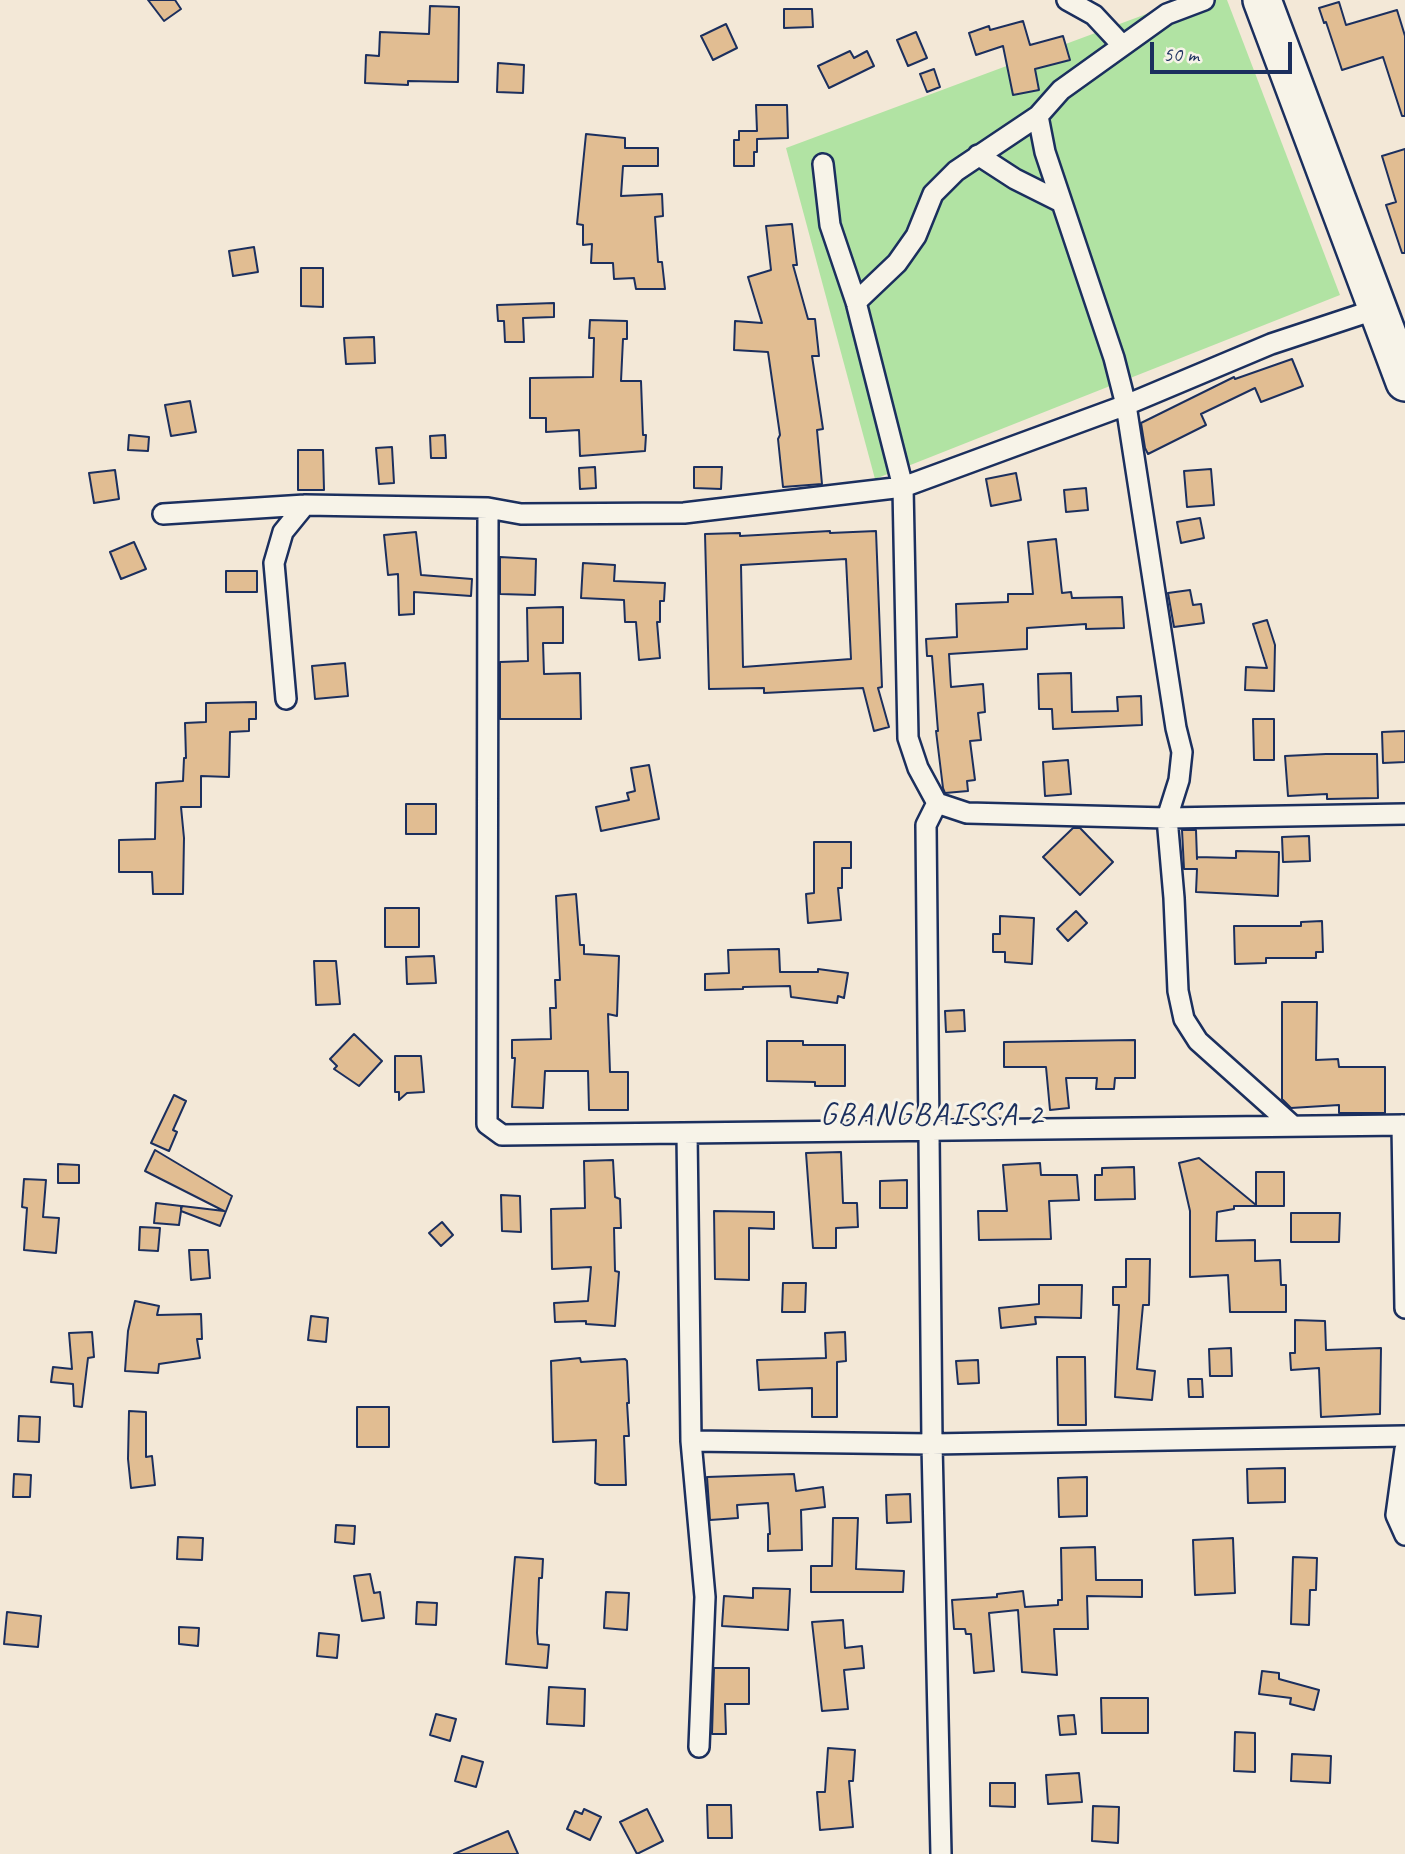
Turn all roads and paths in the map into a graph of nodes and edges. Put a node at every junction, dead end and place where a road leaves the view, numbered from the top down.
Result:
1 (1067, 0) edge
2 (1204, 0) edge
3 (1262, 0) edge
4 (1122, 46) junction
5 (1038, 116) junction
6 (978, 155) junction
7 (823, 164) dead end
8 (1061, 202) junction
9 (856, 302) junction
10 (1377, 309) junction
11 (1405, 382) edge
12 (1126, 405) junction
13 (903, 487) junction
14 (305, 505) junction
15 (488, 508) junction
16 (163, 514) dead end
17 (286, 699) dead end
18 (937, 803) junction
19 (1405, 814) edge
20 (1167, 818) junction
21 (1404, 1125) edge
22 (1293, 1126) junction
23 (930, 1131) junction
24 (687, 1133) junction
25 (1405, 1308) edge
26 (1405, 1436) edge
27 (691, 1441) junction
28 (932, 1444) junction
29 (1405, 1450) edge
30 (1405, 1535) edge
31 (699, 1747) dead end
32 (941, 1854) edge

1 - 4 street
2 - 4 street
3 - 10 highway
4 - 5 street
5 - 6 street
5 - 8 street
6 - 8 street
6 - 9 street
7 - 9 street
8 - 12 street
9 - 13 street
10 - 11 highway
10 - 12 street
12 - 13 street
12 - 20 street
13 - 15 street
13 - 18 street
14 - 15 street
14 - 16 street
14 - 17 street
15 - 24 street
18 - 20 street
18 - 23 street
19 - 20 street
20 - 22 street
21 - 22 street
21 - 25 street
22 - 23 street
23 - 24 street
23 - 28 street
24 - 27 street
26 - 28 street
27 - 28 street
27 - 31 street
28 - 32 street
29 - 30 street

